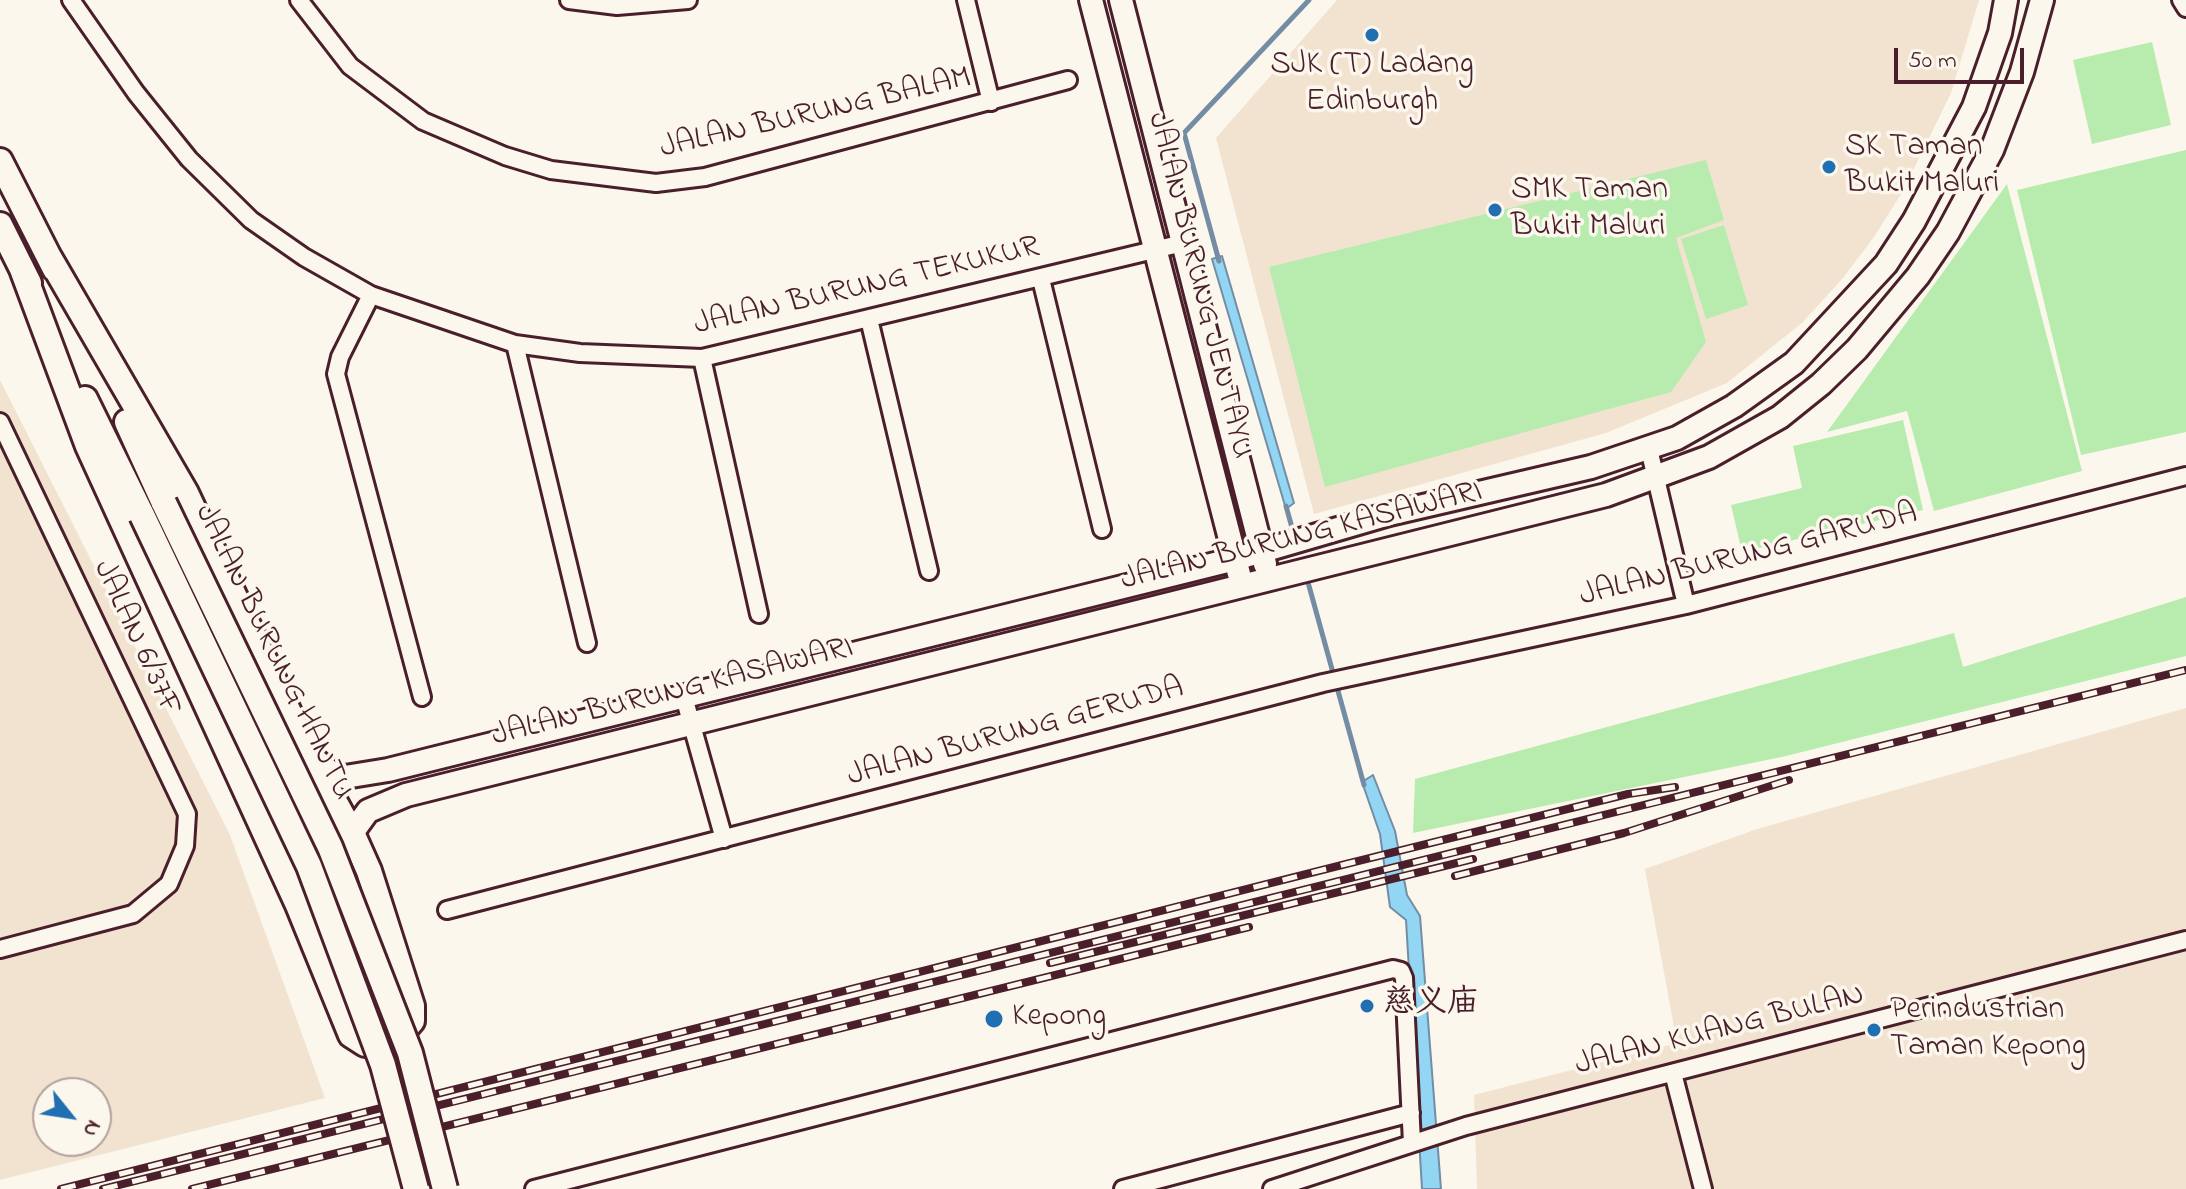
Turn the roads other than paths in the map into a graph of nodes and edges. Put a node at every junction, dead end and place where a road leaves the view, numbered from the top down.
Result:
1 (71, 0) edge
2 (299, 0) edge
3 (569, 0) edge
4 (688, 0) edge
5 (966, 0) edge
6 (1091, 0) edge
7 (1121, 0) edge
8 (2006, 0) edge
9 (2042, 0) edge
10 (2181, 0) edge
11 (616, 3) edge
12 (2186, 8) edge
13 (1068, 80) dead end
14 (991, 102) junction
15 (0, 161) edge
16 (0, 225) edge
17 (1183, 243) junction
18 (1155, 250) junction
19 (49, 257) junction
20 (22, 269) junction
21 (1041, 279) junction
22 (371, 295) junction
23 (869, 319) junction
24 (515, 344) junction
25 (702, 358) junction
26 (0, 422) edge
27 (1649, 449) junction
28 (2186, 476) edge
29 (1656, 479) junction
30 (1102, 529) dead end
31 (1262, 553) junction
32 (1235, 559) junction
33 (929, 571) dead end
34 (1270, 580) junction
35 (1243, 587) junction
36 (1686, 605) junction
37 (759, 614) dead end
38 (587, 643) dead end
39 (1323, 683) joint
40 (422, 697) dead end
41 (684, 697) junction
42 (690, 723) junction
43 (309, 755) junction
44 (352, 833) junction
45 (724, 839) junction
46 (447, 910) dead end
47 (2186, 940) edge
48 (0, 949) edge
49 (1673, 1073) junction
50 (1411, 1113) junction
51 (1413, 1142) junction
52 (416, 1189) edge
53 (445, 1189) edge
54 (534, 1189) edge
55 (1123, 1189) edge
56 (1272, 1189) edge
57 (1703, 1189) edge

1 - 22 street, JALAN BURUNG TEKUKUR
2 - 14 street, JALAN BURUNG BALAM
3 - 11 street
4 - 11 street
5 - 14 street
6 - 18 street, JALAN BURUNG JENTAYU
7 - 17 street, JALAN BURUNG JENTAYU
8 - 27 street, JALAN BURUNG KASAWARI
9 - 29 street, JALAN BURUNG KASAWARI
10 - 12 street
13 - 14 street, JALAN BURUNG BALAM
15 - 19 main road, JALAN BURUNG HANTU
16 - 20 main road, JALAN BURUNG HANTU
17 - 18 street, JALAN BURUNG TEKUKUR
17 - 31 street, JALAN BURUNG JENTAYU
18 - 21 street, JALAN BURUNG TEKUKUR
18 - 32 street, JALAN BURUNG JENTAYU
19 - 43 main road
19 - 53 main road, JALAN BURUNG HANTU, bridge
20 - 44 main road
20 - 52 main road, JALAN BURUNG HANTU, bridge
21 - 23 street, JALAN BURUNG TEKUKUR
21 - 30 street
22 - 24 street, JALAN BURUNG TEKUKUR
22 - 40 street
23 - 25 street, JALAN BURUNG TEKUKUR
23 - 33 street
24 - 25 street, JALAN BURUNG TEKUKUR
24 - 38 street
25 - 37 street
26 - 48 street, JALAN 6/37F
27 - 29 street
27 - 31 street, JALAN BURUNG KASAWARI
28 - 36 street, JALAN BURUNG GARUDA
29 - 34 street, JALAN BURUNG KASAWARI
29 - 36 street
31 - 32 street, JALAN BURUNG KASAWARI
31 - 34 street, JALAN BURUNG JENTAYU
32 - 35 street, JALAN BURUNG JENTAYU
32 - 41 street, JALAN BURUNG KASAWARI
34 - 35 street, JALAN BURUNG KASAWARI
35 - 42 street, JALAN BURUNG KASAWARI
36 - 39 street, JALAN BURUNG GARUDA
39 - 45 street, JALAN BURUNG GERUDA
41 - 42 street
41 - 43 street, JALAN BURUNG KASAWARI
42 - 44 street, JALAN BURUNG KASAWARI
42 - 45 street
43 - 44 main road
45 - 46 street, JALAN BURUNG GERUDA
47 - 49 street, JALAN KUANG BULAN
49 - 51 street, JALAN KUANG BULAN
49 - 57 street
50 - 51 street
50 - 54 street
50 - 55 street
51 - 56 street, JALAN KUANG BULAN

